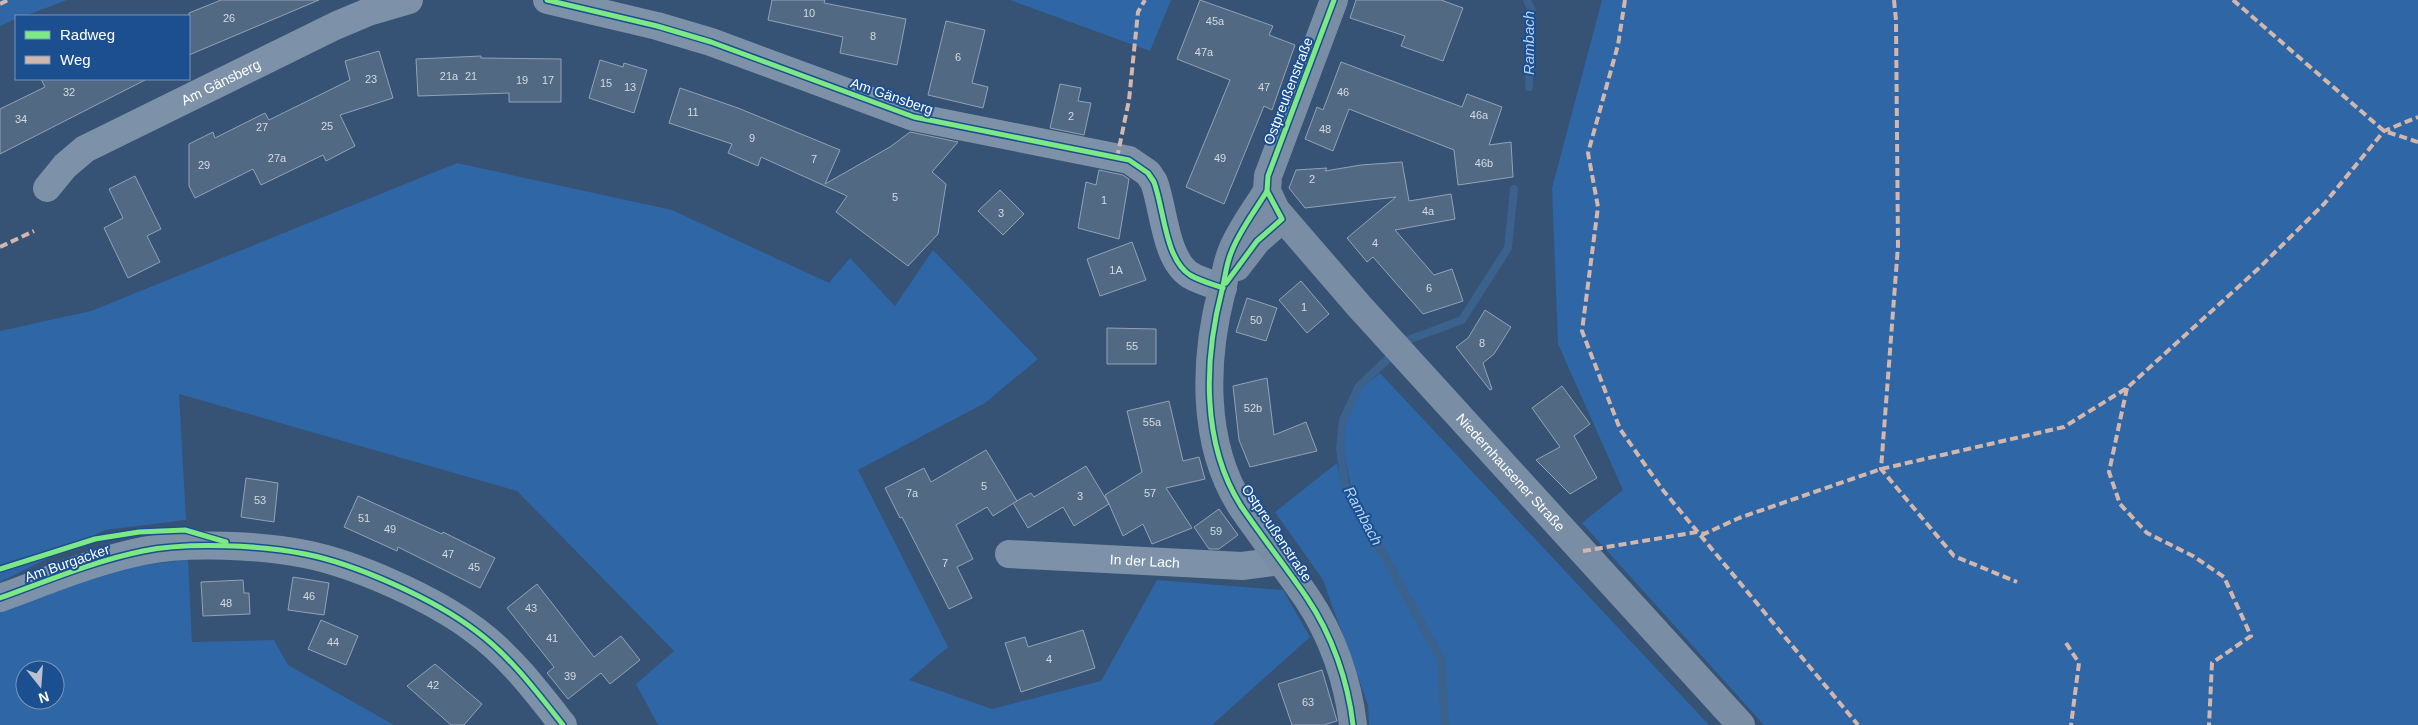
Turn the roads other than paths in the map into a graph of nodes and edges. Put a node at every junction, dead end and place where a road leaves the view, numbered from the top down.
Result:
1 (409, 0) edge
2 (547, 0) edge
3 (1334, 0) edge
4 (47, 188) dead end
5 (1267, 191) junction
6 (1282, 219) junction
7 (1223, 288) junction
8 (1009, 554) dead end
9 (1281, 561) junction
10 (0, 598) edge
11 (563, 725) edge
12 (1353, 725) edge
13 (1741, 725) edge

1 - 4 street, Am Gänsberg
2 - 7 street, Am Gänsberg
3 - 5 main road, Ostpreußenstraße
5 - 6 main road
5 - 7 main road, Ostpreußenstraße
6 - 7 main road, Ostpreußenstraße
6 - 13 main road, Niedernhausener Straße
7 - 9 main road, Ostpreußenstraße
8 - 9 street, In der Lach
9 - 12 main road, Ostpreußenstraße
10 - 11 street, Am Burgacker

